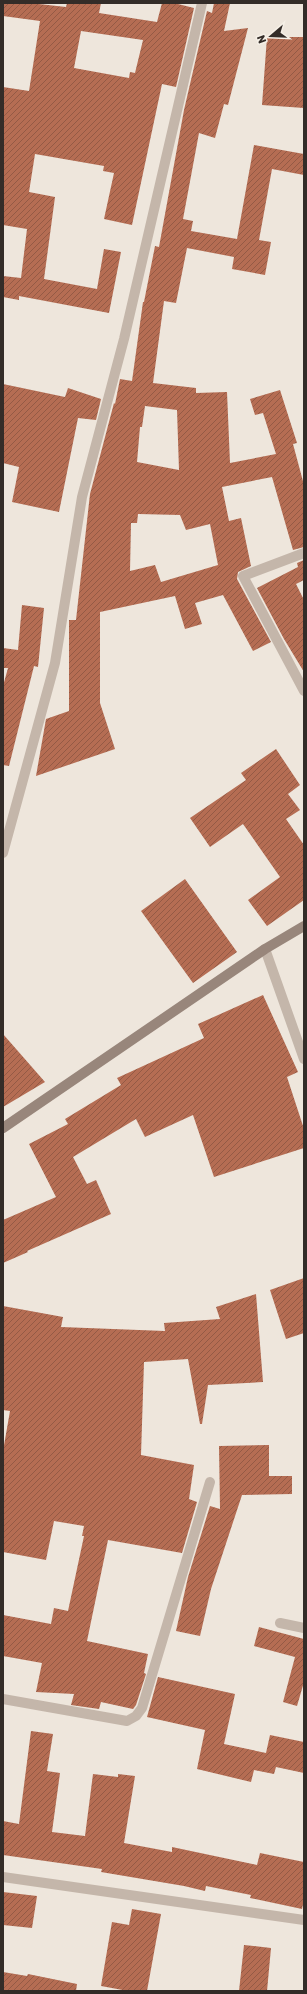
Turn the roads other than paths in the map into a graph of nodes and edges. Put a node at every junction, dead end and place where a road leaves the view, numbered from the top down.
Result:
1 (202, 3) edge
2 (304, 553) edge
3 (304, 690) edge
4 (3, 853) edge
5 (304, 926) edge
6 (266, 949) junction
7 (304, 1059) edge
8 (3, 1128) edge
9 (210, 1482) dead end
10 (280, 1623) dead end
11 (304, 1628) edge
12 (3, 1700) edge
13 (3, 1877) edge
14 (304, 1920) edge

1 - 4 street
2 - 3 street
5 - 6 main road
6 - 7 street
6 - 8 main road
9 - 12 street
10 - 11 street
13 - 14 street

